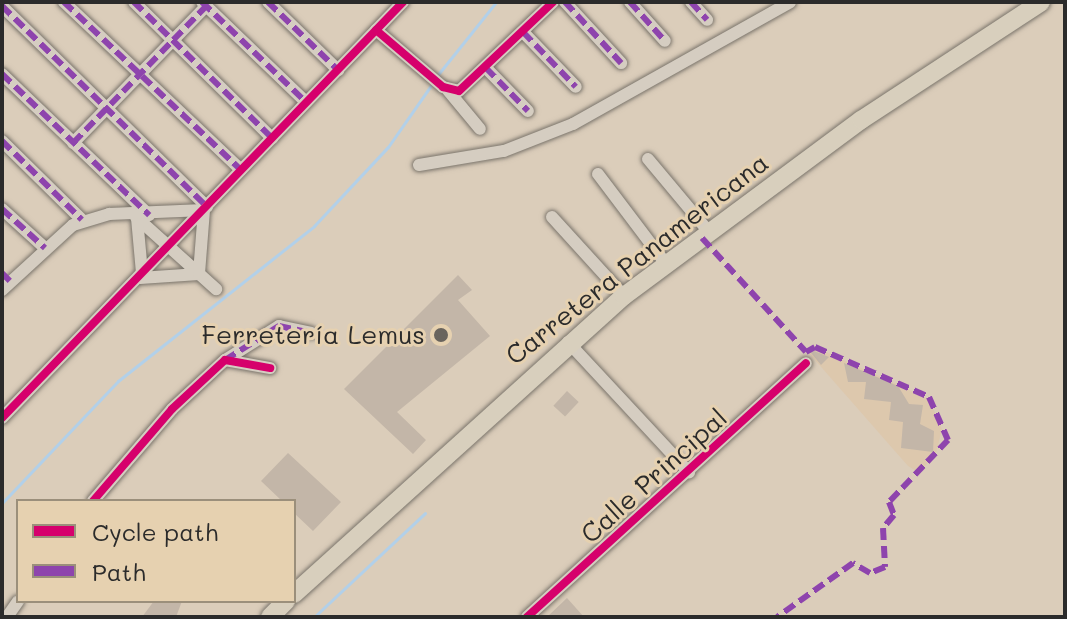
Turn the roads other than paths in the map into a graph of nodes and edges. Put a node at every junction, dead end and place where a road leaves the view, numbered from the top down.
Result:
1 (64, 2) edge
2 (134, 2) edge
3 (268, 2) edge
4 (403, 2) edge
5 (553, 2) edge
6 (565, 2) edge
7 (630, 2) edge
8 (691, 2) edge
9 (790, 2) edge
10 (1041, 2) edge
11 (3, 4) edge
12 (204, 4) edge
13 (707, 20) dead end
14 (376, 30) junction
15 (523, 32) junction
16 (173, 41) junction
17 (665, 41) dead end
18 (621, 63) dead end
19 (486, 68) junction
20 (338, 70) junction
21 (2, 74) edge
22 (140, 74) junction
23 (445, 87) junction
24 (576, 87) dead end
25 (306, 102) junction
26 (107, 109) junction
27 (528, 111) dead end
28 (480, 129) dead end
29 (272, 138) junction
30 (2, 141) edge
31 (73, 143) junction
32 (648, 159) dead end
33 (419, 165) dead end
34 (241, 170) junction
35 (598, 174) dead end
36 (206, 208) junction
37 (2, 209) edge
38 (149, 215) junction
39 (135, 216) junction
40 (552, 217) dead end
41 (82, 220) junction
42 (709, 232) junction
43 (170, 246) junction
44 (45, 248) junction
45 (666, 264) junction
46 (199, 274) junction
47 (140, 278) junction
48 (5, 281) edge
49 (216, 289) dead end
50 (624, 296) junction
51 (311, 333) dead end
52 (568, 342) junction
53 (225, 360) junction
54 (806, 363) dead end
55 (270, 368) dead end
56 (2, 418) edge
57 (689, 472) junction
58 (95, 499) edge
59 (296, 592) edge
60 (527, 617) edge

1 - 22 street
2 - 16 street
3 - 20 street
4 - 14 street
5 - 15 street
6 - 18 street
7 - 17 street
8 - 13 street
9 - 33 street
10 - 42 highway, Carretera Panamericana
11 - 26 street
12 - 16 street
12 - 25 street
14 - 20 street
14 - 23 street
15 - 19 street
15 - 24 street
16 - 22 street
16 - 29 street
19 - 23 street
19 - 27 street
20 - 25 street
21 - 31 street
22 - 26 street
22 - 34 street
23 - 28 street
25 - 29 street
26 - 31 street
26 - 36 street
29 - 34 street
30 - 41 street
31 - 38 street
32 - 42 street
34 - 36 street
35 - 45 street
36 - 38 street
36 - 43 street
36 - 46 street
37 - 44 street
38 - 39 street
39 - 41 street
39 - 43 street
39 - 47 street
40 - 50 street
41 - 44 street
42 - 45 highway, Carretera Panamericana
43 - 46 street
43 - 47 street
44 - 48 street
45 - 50 highway, Carretera Panamericana
46 - 47 street
46 - 49 street
47 - 56 street
50 - 52 highway, Carretera Panamericana
51 - 53 street
52 - 57 street
52 - 59 highway, Carretera Panamericana
53 - 55 street
53 - 58 street
54 - 57 street, Calle Principal
57 - 60 street, Calle Principal

